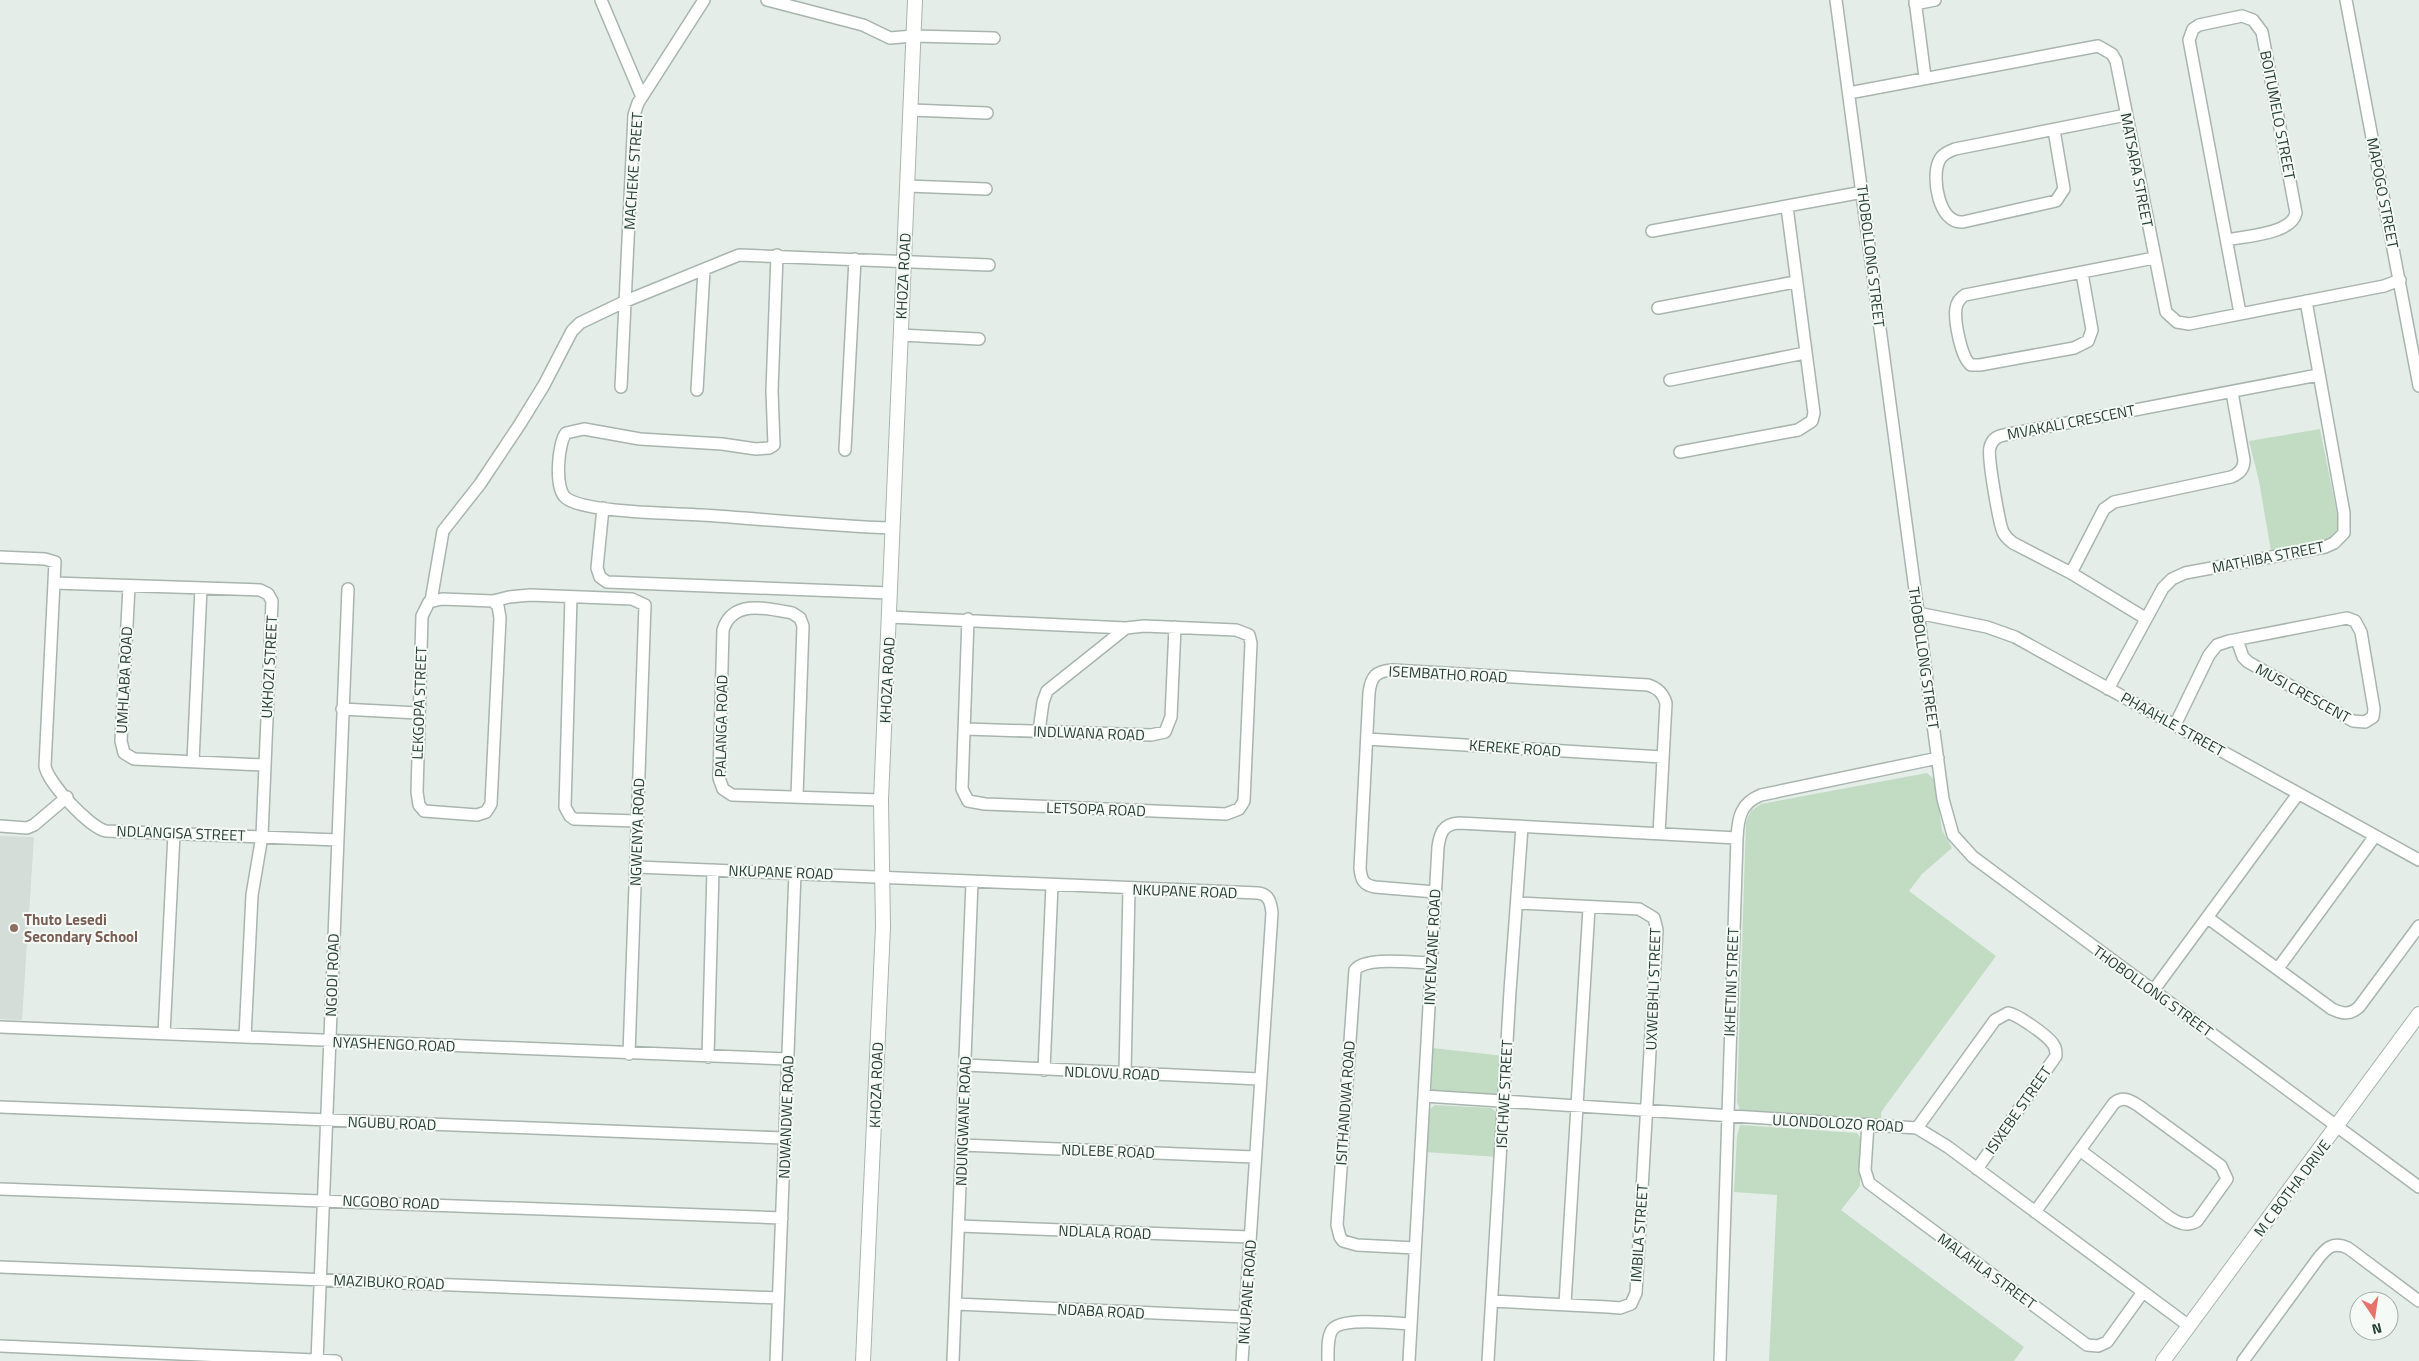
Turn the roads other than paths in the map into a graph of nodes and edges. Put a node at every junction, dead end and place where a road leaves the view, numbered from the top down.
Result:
1 (601, 0) edge
2 (704, 0) edge
3 (767, 0) edge
4 (915, 0) edge
5 (1836, 0) edge
6 (1935, 0) edge
7 (2346, 0) edge
8 (1915, 2) edge
9 (913, 36) junction
10 (994, 38) dead end
11 (1925, 78) junction
12 (1849, 93) junction
13 (642, 97) junction
14 (910, 110) junction
15 (987, 114) dead end
16 (2126, 115) junction
17 (2054, 130) junction
18 (908, 186) junction
19 (986, 189) dead end
20 (1863, 192) junction
21 (1787, 207) junction
22 (1652, 231) dead end
23 (2227, 240) junction
24 (777, 256) junction
25 (2154, 258) junction
26 (855, 259) junction
27 (904, 262) junction
28 (989, 265) dead end
29 (704, 270) junction
30 (2082, 273) junction
31 (2400, 280) junction
32 (1795, 282) junction
33 (626, 301) junction
34 (2306, 301) junction
35 (1658, 308) dead end
36 (2240, 313) junction
37 (900, 335) junction
38 (979, 339) dead end
39 (1805, 353) junction
40 (2318, 375) junction
41 (1670, 380) dead end
42 (2419, 386) edge
43 (621, 387) dead end
44 (697, 390) dead end
45 (2232, 392) junction
46 (845, 450) dead end
47 (1680, 452) dead end
48 (603, 508) junction
49 (892, 528) junction
50 (0, 557) edge
51 (2071, 573) junction
52 (54, 582) junction
53 (129, 586) junction
54 (201, 588) junction
55 (348, 589) dead end
56 (889, 593) junction
57 (571, 597) junction
58 (431, 601) junction
59 (493, 601) junction
60 (1918, 613) junction
61 (890, 617) junction
62 (2146, 618) junction
63 (968, 619) junction
64 (1126, 628) junction
65 (1175, 628) junction
66 (2237, 640) junction
67 (2108, 689) junction
68 (342, 709) junction
69 (418, 713) junction
70 (2175, 725) junction
71 (966, 729) junction
72 (1039, 731) junction
73 (1368, 739) junction
74 (1662, 757) junction
75 (1938, 758) junction
76 (193, 761) junction
77 (263, 765) junction
78 (2298, 794) junction
79 (797, 796) junction
80 (67, 798) junction
81 (881, 800) junction
82 (637, 821) junction
83 (0, 826) edge
84 (1522, 827) junction
85 (174, 834) junction
86 (1659, 834) junction
87 (262, 836) junction
88 (2375, 836) junction
89 (1736, 838) junction
90 (338, 840) junction
91 (2419, 860) edge
92 (637, 867) junction
93 (713, 870) junction
94 (795, 873) junction
95 (881, 876) junction
96 (972, 882) junction
97 (1052, 885) junction
98 (1129, 889) junction
99 (1435, 892) junction
100 (1517, 903) junction
101 (1589, 908) junction
102 (2208, 918) junction
103 (2419, 926) edge
104 (1432, 963) junction
105 (2278, 967) junction
106 (2153, 991) junction
107 (2419, 1014) edge
108 (0, 1027) edge
109 (164, 1034) junction
110 (246, 1037) junction
111 (330, 1042) junction
112 (628, 1054) junction
113 (708, 1057) junction
114 (788, 1059) junction
115 (964, 1066) junction
116 (1044, 1070) junction
117 (1125, 1073) junction
118 (1259, 1079) junction
119 (1424, 1096) junction
120 (1504, 1102) junction
121 (1577, 1106) junction
122 (0, 1107) edge
123 (1647, 1111) junction
124 (1727, 1116) junction
125 (326, 1120) junction
126 (1868, 1124) junction
127 (2338, 1126) junction
128 (1917, 1128) junction
129 (784, 1138) junction
130 (962, 1146) junction
131 (2081, 1151) junction
132 (1254, 1157) junction
133 (1976, 1169) junction
134 (2419, 1187) edge
135 (0, 1189) edge
136 (322, 1200) junction
137 (2035, 1212) junction
138 (782, 1218) junction
139 (959, 1226) junction
140 (1250, 1237) junction
141 (1415, 1248) junction
142 (0, 1267) edge
143 (320, 1279) junction
144 (2142, 1292) junction
145 (778, 1298) junction
146 (1492, 1301) junction
147 (2419, 1301) edge
148 (956, 1304) junction
149 (1565, 1304) junction
150 (1245, 1317) junction
151 (1410, 1324) junction
152 (2189, 1326) junction
153 (0, 1346) edge
154 (317, 1361) edge
155 (336, 1361) edge
156 (776, 1361) edge
157 (864, 1361) edge
158 (953, 1361) edge
159 (1242, 1361) edge
160 (1328, 1361) edge
161 (1409, 1361) edge
162 (1488, 1361) edge
163 (1720, 1361) edge
164 (2163, 1361) edge
165 (2243, 1361) edge

1 - 13 street
2 - 13 street, MACHEKE STREET
3 - 9 street
4 - 9 street, KHOZA ROAD
5 - 12 street, THOBOLLONG STREET
6 - 8 street
7 - 31 street, MAPOGO STREET
8 - 11 street
9 - 10 street
9 - 14 street, KHOZA ROAD
11 - 12 street, MATSAPA STREET
11 - 16 street, MATSAPA STREET
12 - 20 street, THOBOLLONG STREET
13 - 33 street, MACHEKE STREET
14 - 15 street
14 - 18 street, KHOZA ROAD
16 - 17 street
16 - 25 street, MATSAPA STREET
17 - 17 street
18 - 19 street
18 - 27 street, KHOZA ROAD
20 - 21 street
20 - 60 street, THOBOLLONG STREET
21 - 22 street
21 - 32 street
23 - 23 street, BOITUMELO STREET
23 - 36 street
24 - 26 street, LEKGOPA STREET
24 - 29 street, LEKGOPA STREET
24 - 48 street
25 - 30 street
25 - 36 street, MATSAPA STREET
26 - 27 street, LEKGOPA STREET
26 - 46 street
27 - 28 street, LEKGOPA STREET
27 - 37 street, KHOZA ROAD
29 - 33 street, LEKGOPA STREET
29 - 44 street
30 - 30 street
31 - 34 street, MATSAPA STREET
31 - 42 street, MAPOGO STREET
32 - 35 street
32 - 39 street
33 - 43 street, MACHEKE STREET
33 - 58 street, LEKGOPA STREET
34 - 36 street, MATSAPA STREET
34 - 40 street, MATHIBA STREET
37 - 38 street
37 - 49 street, KHOZA ROAD
39 - 41 street
39 - 47 street
40 - 45 street, MVAKALI CRESCENT
40 - 62 street, MATHIBA STREET
45 - 51 street
45 - 51 street, MVAKALI CRESCENT
48 - 49 street
48 - 56 street
49 - 56 street, KHOZA ROAD
50 - 52 street, NDLANGISA STREET
51 - 62 street, MVAKALI CRESCENT
52 - 53 street, UKHOZI STREET
52 - 80 street, NDLANGISA STREET
53 - 54 street, UKHOZI STREET
53 - 76 street, UMHLABA ROAD
54 - 76 street
54 - 77 street, UKHOZI STREET
55 - 68 street, NGODI ROAD
56 - 61 street, KHOZA ROAD
57 - 59 street
57 - 82 street
57 - 82 street, NGWENYA ROAD
58 - 59 street
58 - 69 street, LEKGOPA STREET
59 - 69 street, LEKGOPA STREET
60 - 67 street, PHAAHLE STREET
60 - 75 street, THOBOLLONG STREET
61 - 63 street
61 - 81 street, KHOZA ROAD
62 - 67 street, MATHIBA STREET
63 - 64 street
63 - 71 street, LETSOPA ROAD
64 - 65 street
64 - 72 street
65 - 71 street, LETSOPA ROAD
65 - 72 street, INDLWANA ROAD
66 - 66 street, MUSI CRESCENT
66 - 70 street, MUSI CRESCENT
67 - 70 street, PHAAHLE STREET
68 - 69 street
68 - 90 street, NGODI ROAD
70 - 78 street, PHAAHLE STREET
71 - 72 street, INDLWANA ROAD
73 - 74 street, KEREKE ROAD
73 - 74 street, ISEMBATHO ROAD
73 - 99 street, ISEMBATHO ROAD
74 - 86 street, ISEMBATHO ROAD
75 - 89 street, IKHETINI STREET
75 - 106 street, THOBOLLONG STREET
76 - 77 street, UMHLABA ROAD
77 - 87 street, UKHOZI STREET
78 - 88 street, PHAAHLE STREET
78 - 102 street
79 - 79 street, PALANGA ROAD
79 - 81 street, PALANGA ROAD
80 - 83 street
80 - 85 street, NDLANGISA STREET
81 - 95 street, KHOZA ROAD
82 - 92 street, NGWENYA ROAD
84 - 86 street, INYENZANE ROAD
84 - 99 street, INYENZANE ROAD
84 - 100 street, ISICHWE STREET
85 - 87 street, NDLANGISA STREET
85 - 109 street
86 - 89 street, INYENZANE ROAD
87 - 90 street, NDLANGISA STREET
87 - 110 street, UKHOZI STREET
88 - 91 street, PHAAHLE STREET
88 - 105 street
89 - 124 street, IKHETINI STREET
90 - 111 street, NGODI ROAD
92 - 93 street, NKUPANE ROAD
92 - 112 street, NGWENYA ROAD
93 - 94 street, NKUPANE ROAD
93 - 113 street
94 - 95 street, NKUPANE ROAD
94 - 114 street, NDWANDWE ROAD
95 - 96 street, NKUPANE ROAD
95 - 157 street, KHOZA ROAD
96 - 97 street, NKUPANE ROAD
96 - 115 street, NDUNGWANE ROAD
97 - 98 street, NKUPANE ROAD
97 - 116 street
98 - 117 street
98 - 118 street, NKUPANE ROAD
99 - 104 street, INYENZANE ROAD
100 - 101 street, UXWEBHLI STREET
100 - 120 street, ISICHWE STREET
101 - 121 street
101 - 123 street, UXWEBHLI STREET
102 - 105 street
102 - 106 street
103 - 105 street
104 - 119 street, INYENZANE ROAD
104 - 141 street, ISITHANDWA ROAD
106 - 127 street, THOBOLLONG STREET
107 - 127 street, M C BOTHA DRIVE
108 - 109 street, NYASHENGO ROAD
109 - 110 street, NYASHENGO ROAD
110 - 111 street, NYASHENGO ROAD
111 - 112 street, NYASHENGO ROAD
111 - 125 street, NGODI ROAD
112 - 113 street, NYASHENGO ROAD
113 - 114 street, NYASHENGO ROAD
114 - 129 street, NDWANDWE ROAD
115 - 116 street, NDLOVU ROAD
115 - 130 street, NDUNGWANE ROAD
116 - 117 street, NDLOVU ROAD
117 - 118 street, NDLOVU ROAD
118 - 132 street, NKUPANE ROAD
119 - 120 street, ULONDOLOZO ROAD
119 - 141 street, INYENZANE ROAD
120 - 121 street, ULONDOLOZO ROAD
120 - 146 street, ISICHWE STREET
121 - 123 street, ULONDOLOZO ROAD
121 - 149 street
122 - 125 street, NGUBU ROAD
123 - 124 street, ULONDOLOZO ROAD
123 - 149 street, IMBILA STREET
124 - 126 street, ULONDOLOZO ROAD
124 - 163 street, IKHETINI STREET
125 - 129 street, NGUBU ROAD
125 - 136 street, NGODI ROAD
126 - 128 street, ULONDOLOZO ROAD
126 - 144 street, MALAHLA STREET
127 - 134 street, THOBOLLONG STREET
127 - 152 street, M C BOTHA DRIVE
128 - 133 street, ULONDOLOZO ROAD
128 - 133 street, ISIXEBE STREET
129 - 138 street, NDWANDWE ROAD
130 - 132 street, NDLEBE ROAD
130 - 139 street, NDUNGWANE ROAD
131 - 131 street
131 - 137 street
132 - 140 street, NKUPANE ROAD
133 - 137 street, ULONDOLOZO ROAD
135 - 136 street, NCGOBO ROAD
136 - 138 street, NCGOBO ROAD
136 - 143 street, NGODI ROAD
137 - 144 street, ULONDOLOZO ROAD
138 - 145 street, NDWANDWE ROAD
139 - 140 street, NDLALA ROAD
139 - 148 street, NDUNGWANE ROAD
140 - 150 street, NKUPANE ROAD
141 - 151 street, INYENZANE ROAD
142 - 143 street, MAZIBUKO ROAD
143 - 145 street, MAZIBUKO ROAD
143 - 154 street, NGODI ROAD
144 - 152 street, ULONDOLOZO ROAD
145 - 156 street, NDWANDWE ROAD
146 - 149 street, IMBILA STREET
146 - 162 street, ISICHWE STREET
147 - 165 street
148 - 150 street, NDABA ROAD
148 - 158 street, NDUNGWANE ROAD
150 - 159 street, NKUPANE ROAD
151 - 160 street
151 - 161 street, INYENZANE ROAD
152 - 164 street, M C BOTHA DRIVE
153 - 154 street
154 - 155 street

